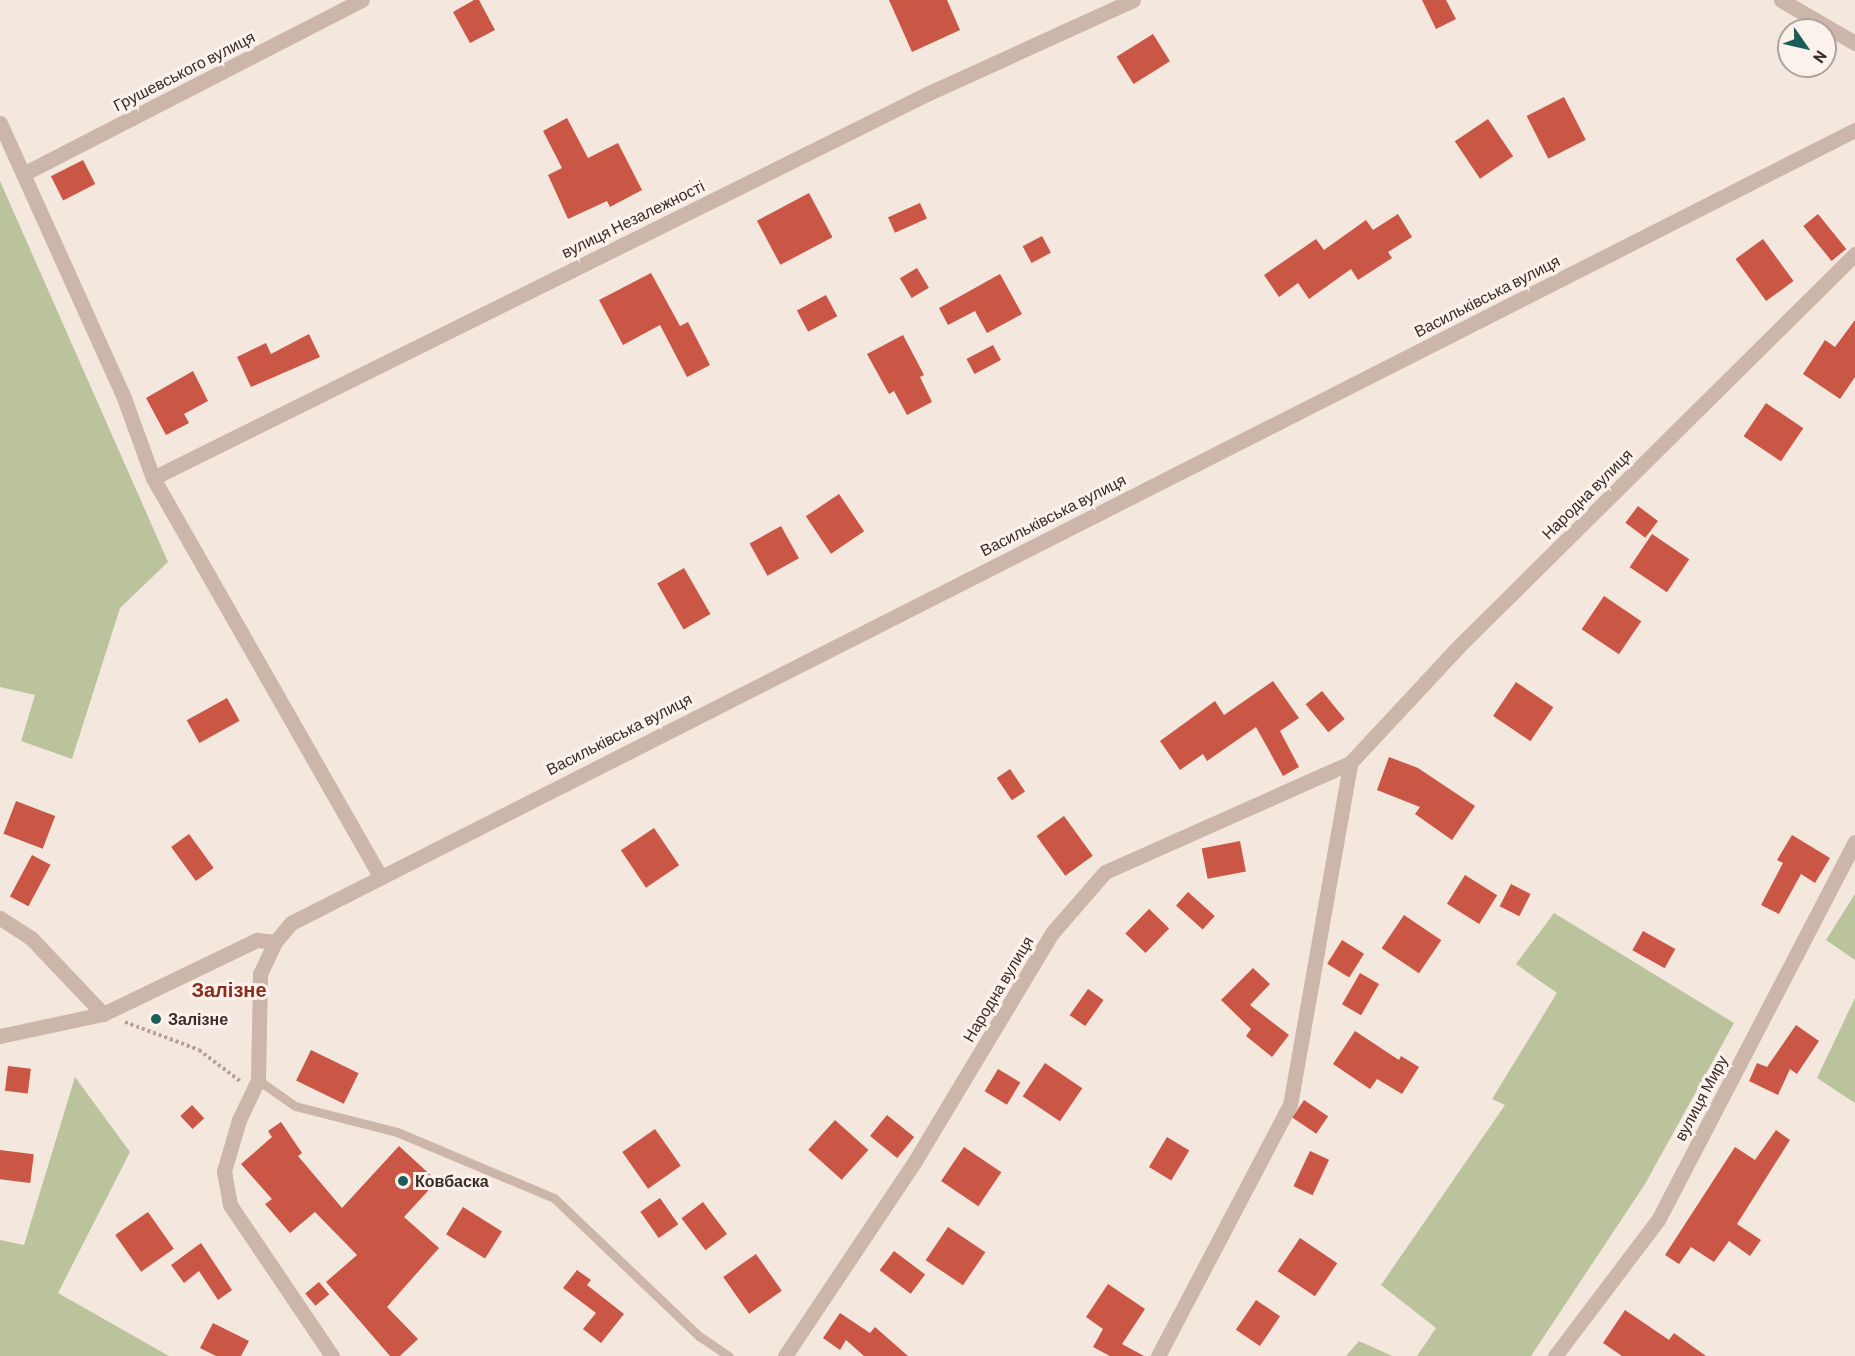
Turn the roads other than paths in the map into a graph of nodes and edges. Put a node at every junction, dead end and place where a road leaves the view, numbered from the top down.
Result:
1 (363, 0) edge
2 (1133, 0) edge
3 (1781, 0) edge
4 (1855, 42) edge
5 (0, 123) edge
6 (1855, 130) edge
7 (23, 174) junction
8 (1855, 254) edge
9 (153, 478) junction
10 (1350, 763) junction
11 (1855, 842) edge
12 (379, 875) junction
13 (0, 918) edge
14 (274, 942) junction
15 (103, 1014) junction
16 (0, 1036) edge
17 (256, 1085) junction
18 (332, 1356) edge
19 (729, 1356) edge
20 (785, 1356) edge
21 (1158, 1356) edge
22 (1555, 1356) edge

1 - 7 street, Грушевського вулиця
2 - 9 street, вулиця Незалежності
3 - 4 street
5 - 7 street
6 - 12 street, Васильківська вулиця
7 - 9 street
8 - 10 street, Народна вулиця
9 - 12 street
10 - 20 street, Народна вулиця
10 - 21 street
11 - 22 street, вулиця Миру
12 - 14 street, Васильківська вулиця
13 - 15 street
14 - 15 street
14 - 17 street
15 - 16 street
17 - 18 street
17 - 19 lane

